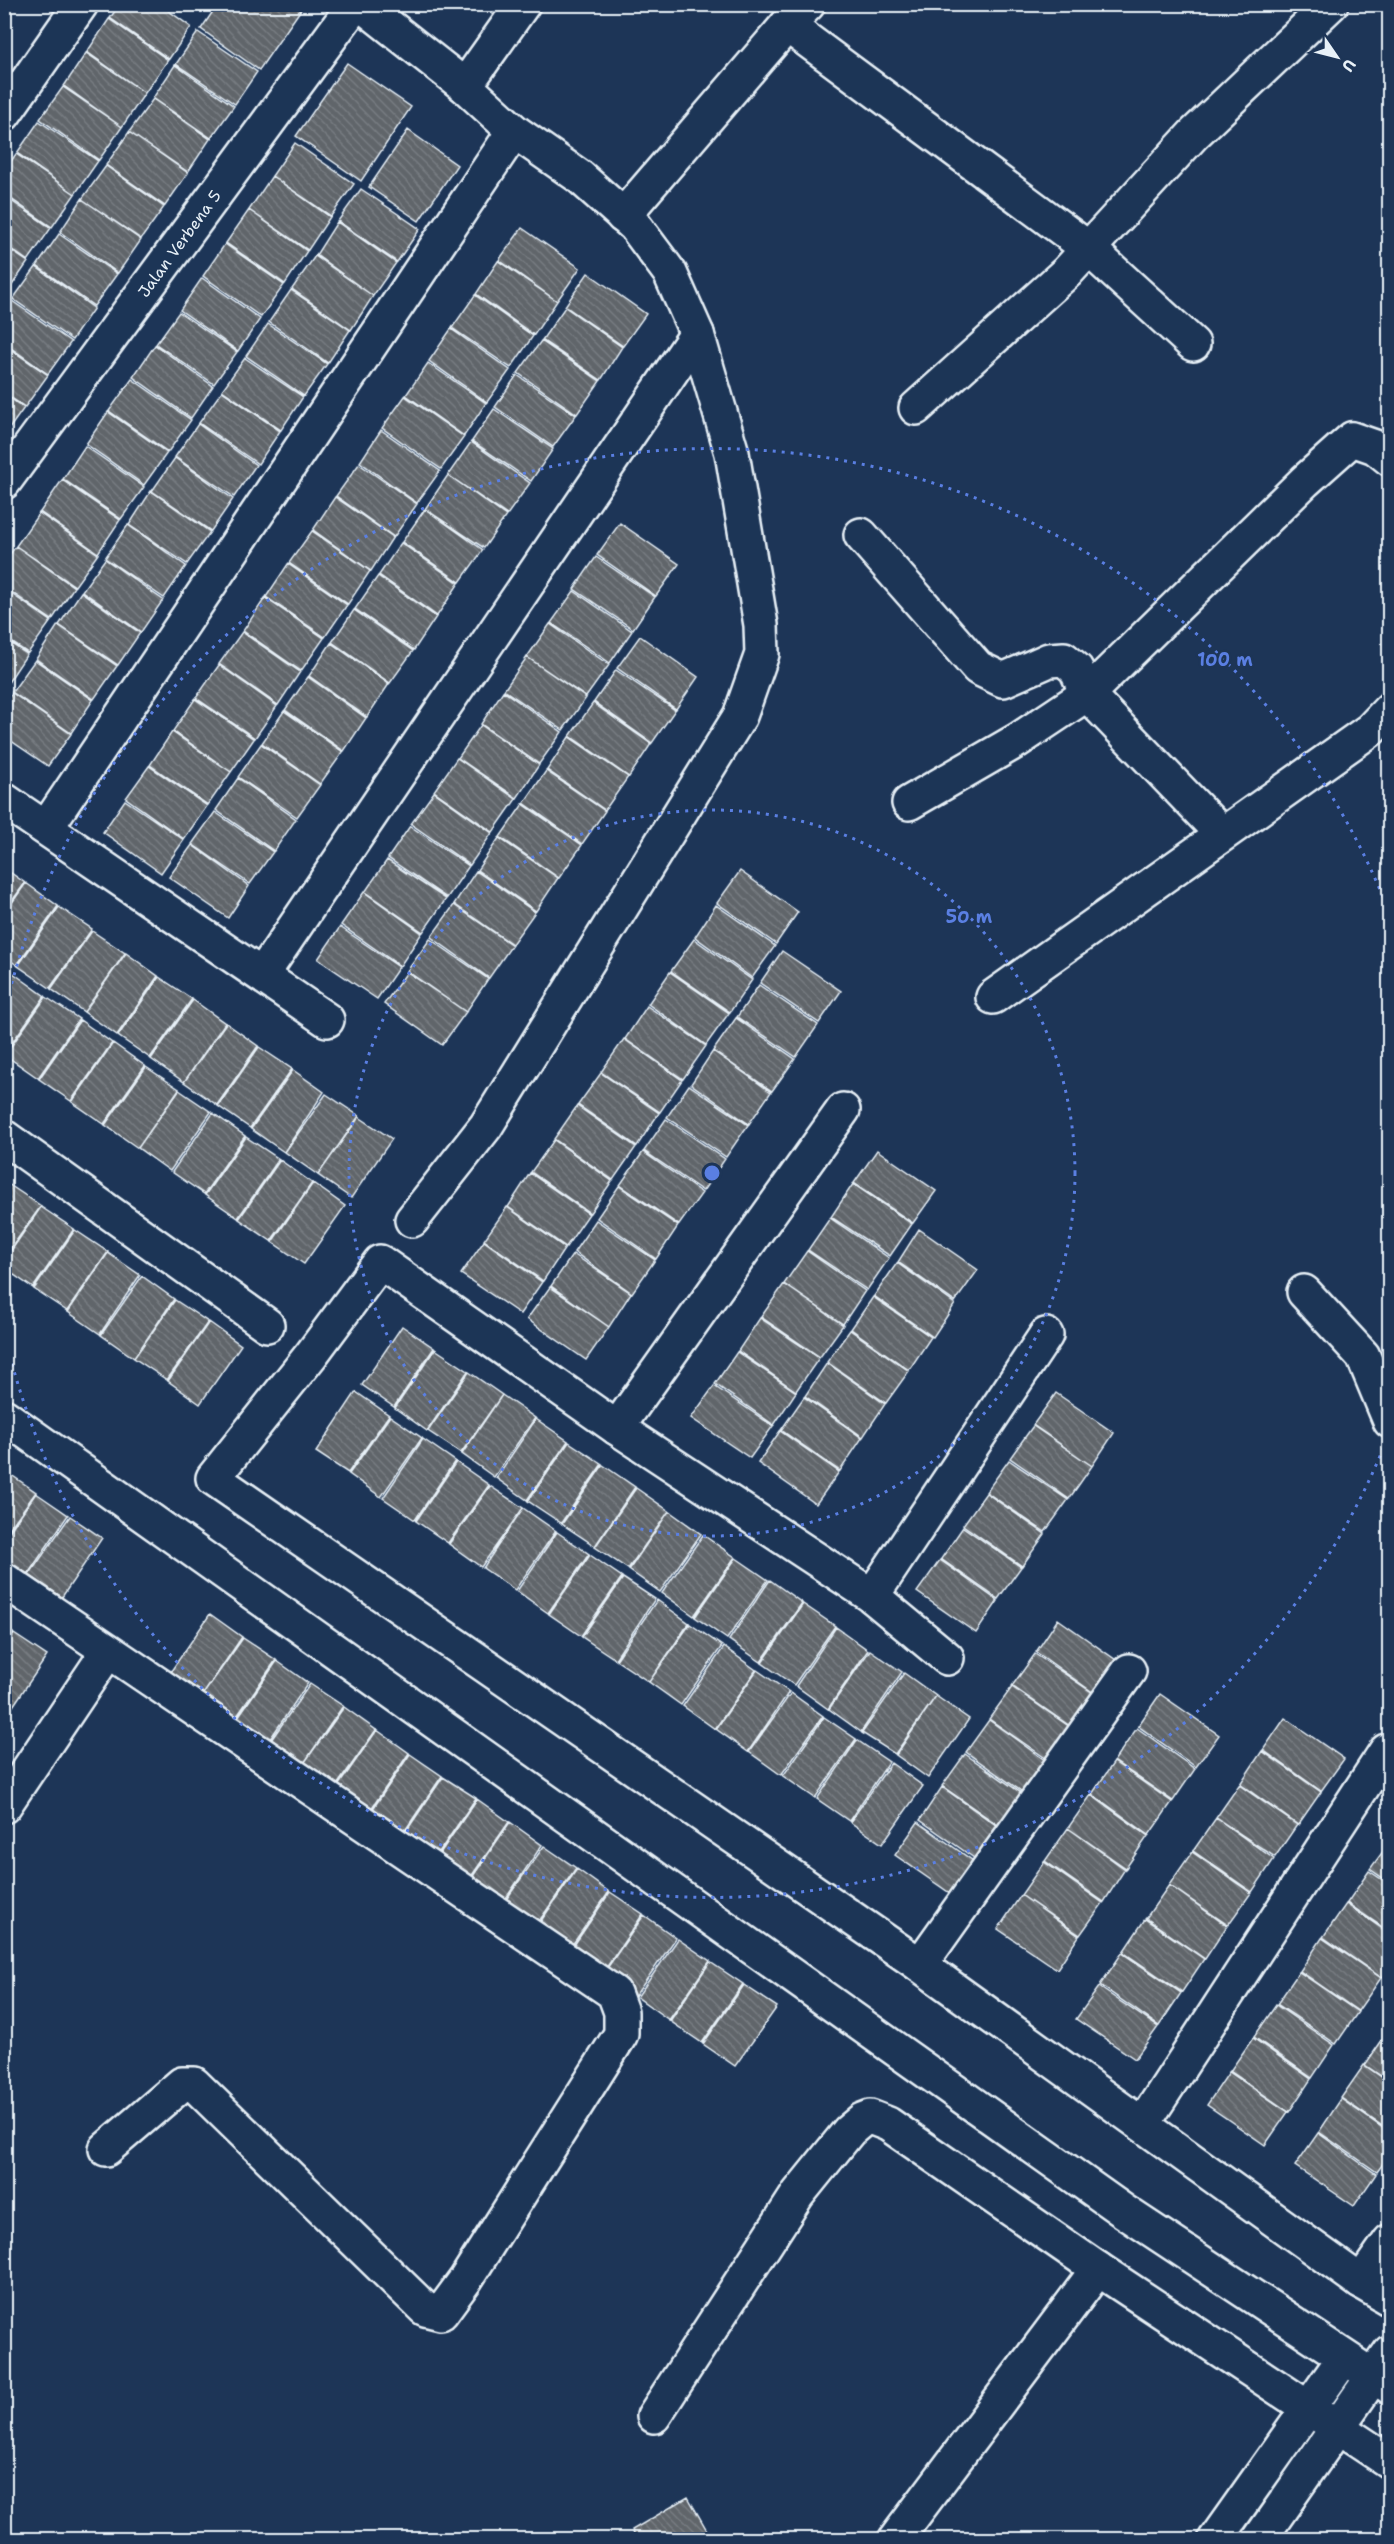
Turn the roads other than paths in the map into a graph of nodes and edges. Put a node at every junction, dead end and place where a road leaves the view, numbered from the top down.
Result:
1 (81, 4) edge
2 (355, 4) edge
3 (361, 4) edge
4 (523, 4) edge
5 (1331, 4) edge
6 (797, 15) edge
7 (465, 86) junction
8 (4, 114) edge
9 (514, 130) junction
10 (624, 216) junction
11 (1089, 249) junction
12 (697, 334) junction
13 (1193, 344) dead end
14 (916, 408) dead end
15 (1389, 459) edge
16 (4, 482) edge
17 (861, 535) dead end
18 (1087, 694) junction
19 (1383, 729) edge
20 (4, 800) edge
21 (909, 803) dead end
22 (46, 828) junction
23 (1221, 833) junction
24 (262, 975) junction
25 (993, 997) dead end
26 (327, 1020) dead end
27 (843, 1110) dead end
28 (4, 1137) edge
29 (412, 1220) dead end
30 (1304, 1292) dead end
31 (267, 1325) dead end
32 (1047, 1335) dead end
33 (4, 1416) edge
34 (1389, 1421) edge
35 (616, 1428) junction
36 (4, 1580) edge
37 (872, 1596) junction
38 (108, 1651) junction
39 (947, 1658) dead end
40 (1129, 1671) dead end
41 (1386, 1751) dead end
42 (4, 1806) edge
43 (920, 1965) junction
44 (1143, 2124) junction
45 (106, 2149) dead end
46 (1389, 2241) edge
47 (1098, 2269) junction
48 (1361, 2282) junction
49 (1389, 2299) edge
50 (1344, 2358) junction
51 (1384, 2372) edge
52 (1309, 2410) junction
53 (654, 2416) dead end
54 (1337, 2427) junction
55 (1389, 2462) edge
56 (895, 2540) edge
57 (1215, 2540) edge
58 (1259, 2540) edge

1 - 8 street
2 - 16 street, Jalan Verbena 5
3 - 7 street
4 - 7 street
5 - 11 street
6 - 10 street
6 - 11 street
7 - 9 street
9 - 10 street
9 - 22 street
10 - 12 street
11 - 13 street
11 - 14 street
12 - 24 street
12 - 29 street
15 - 18 street
17 - 18 street
18 - 21 street
18 - 23 street
19 - 23 street
20 - 22 street
22 - 24 street
23 - 25 street
24 - 26 street
27 - 35 street
28 - 31 street
30 - 34 street
32 - 37 street
33 - 50 street
35 - 37 street
35 - 43 street
36 - 38 street
37 - 39 street
38 - 42 street
38 - 45 street
40 - 43 street
41 - 44 street
43 - 44 street
44 - 48 street
46 - 48 street
47 - 52 street
47 - 53 street
47 - 56 street
48 - 49 street
50 - 51 street
50 - 52 street
51 - 54 street
52 - 54 street
52 - 57 street
54 - 55 street
54 - 58 street

